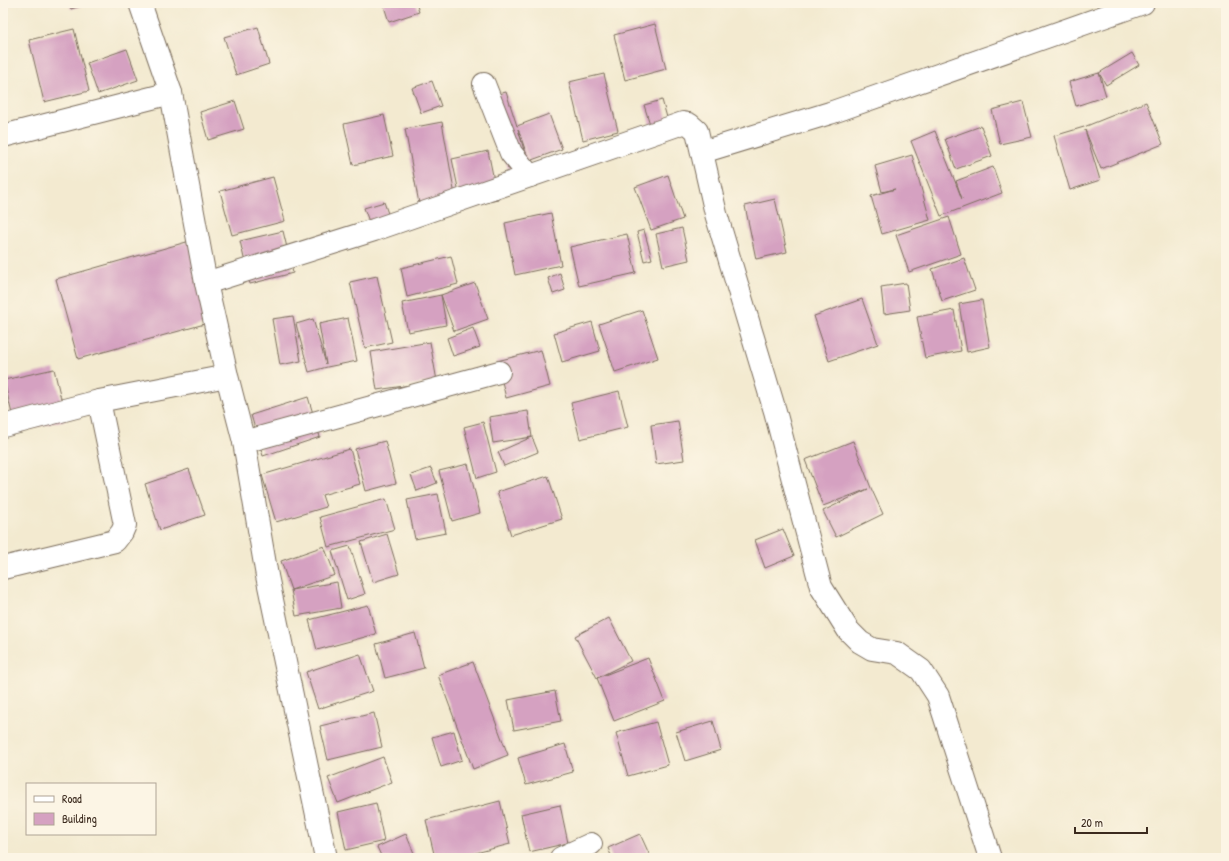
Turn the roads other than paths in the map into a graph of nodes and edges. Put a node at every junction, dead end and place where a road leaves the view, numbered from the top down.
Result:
1 (140, 3) edge
2 (1143, 3) edge
3 (484, 84) dead end
4 (171, 93) junction
5 (3, 136) edge
6 (702, 152) junction
7 (530, 176) junction
8 (206, 283) junction
9 (499, 372) dead end
10 (227, 376) junction
11 (99, 401) junction
12 (3, 426) edge
13 (244, 442) junction
14 (3, 568) edge
15 (590, 844) dead end
16 (326, 858) edge
17 (561, 858) edge
18 (990, 858) edge

1 - 4 street
2 - 6 street
3 - 7 street
4 - 5 street
4 - 8 street
6 - 7 street
6 - 18 street
7 - 8 street
8 - 10 street
9 - 13 street
10 - 11 street
10 - 13 street
11 - 12 street
11 - 14 street
13 - 16 street
15 - 17 street

